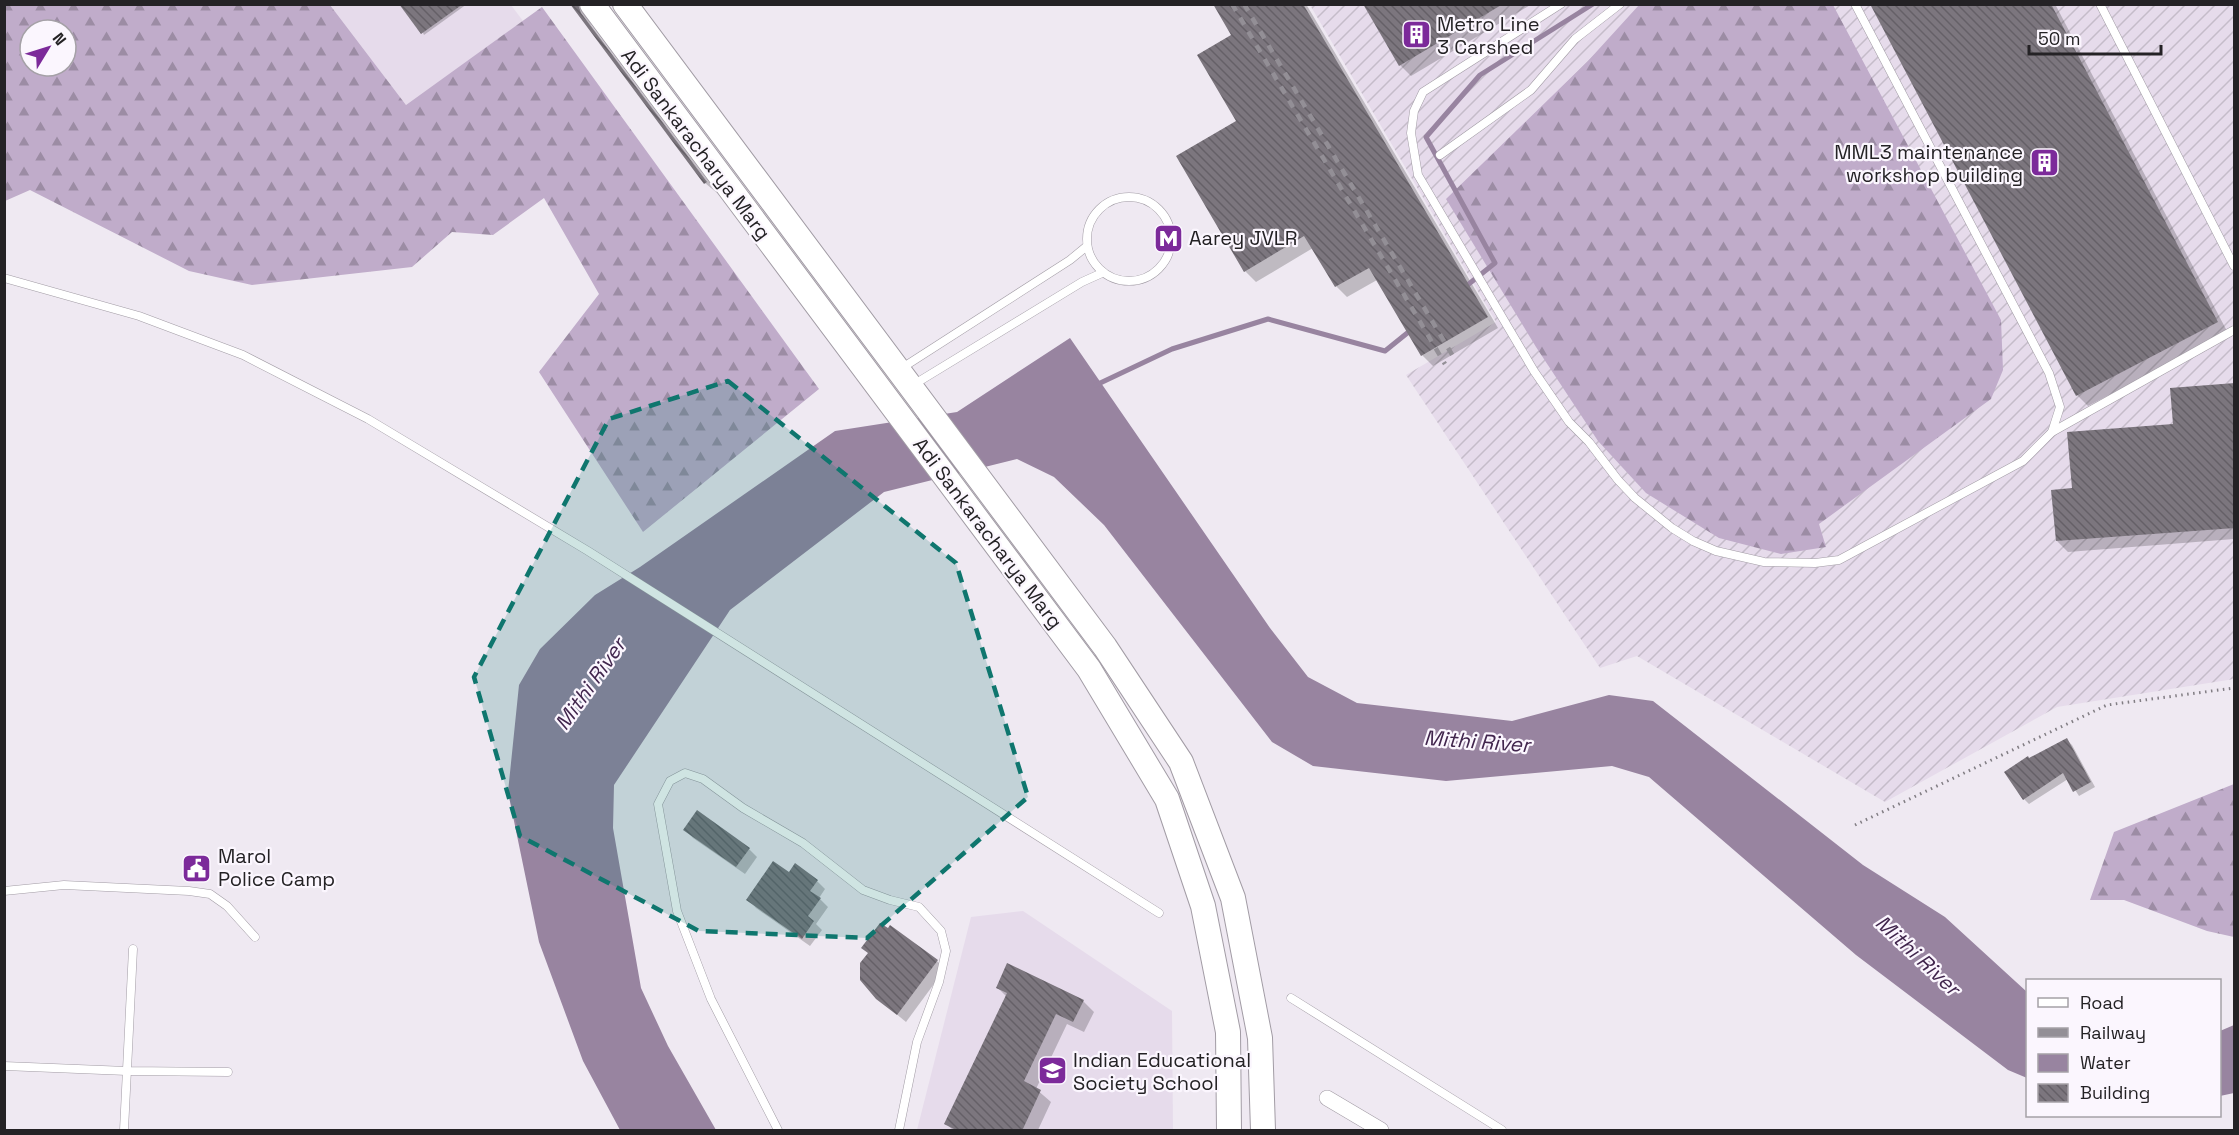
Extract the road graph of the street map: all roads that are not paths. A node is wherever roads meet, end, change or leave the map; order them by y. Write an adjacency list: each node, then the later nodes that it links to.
1 (592, 4): 27 (main road, Adi Sankaracharya Marg)
2 (625, 4): 13 (main road, Adi Sankaracharya Marg)
3 (1561, 4): 14 (lane)
4 (1620, 4): 7 (lane)
5 (1855, 4): 14 (lane)
6 (2100, 4): 9 (lane)
7 (1440, 156)
8 (1087, 246): 10 (lane); 10 (lane); 13 (lane)
9 (2235, 266)
10 (1102, 273): 13 (lane)
11 (4, 278): 16 (lane)
12 (2235, 330): 14 (lane)
13 (904, 378): 28 (main road, Adi Sankaracharya Marg)
14 (2052, 432)
15 (4, 891): 17 (lane)
16 (1159, 913)
17 (255, 937)
18 (134, 949): 21 (lane)
19 (1291, 998): 30 (lane)
20 (4, 1066): 21 (lane)
21 (127, 1071): 22 (lane); 24 (lane)
22 (228, 1072)
23 (1327, 1098): 29 (street)
24 (124, 1131)
25 (778, 1131): 26 (lane)
26 (899, 1131)
27 (1229, 1131)
28 (1263, 1131)
29 (1380, 1131)
30 (1502, 1131)

